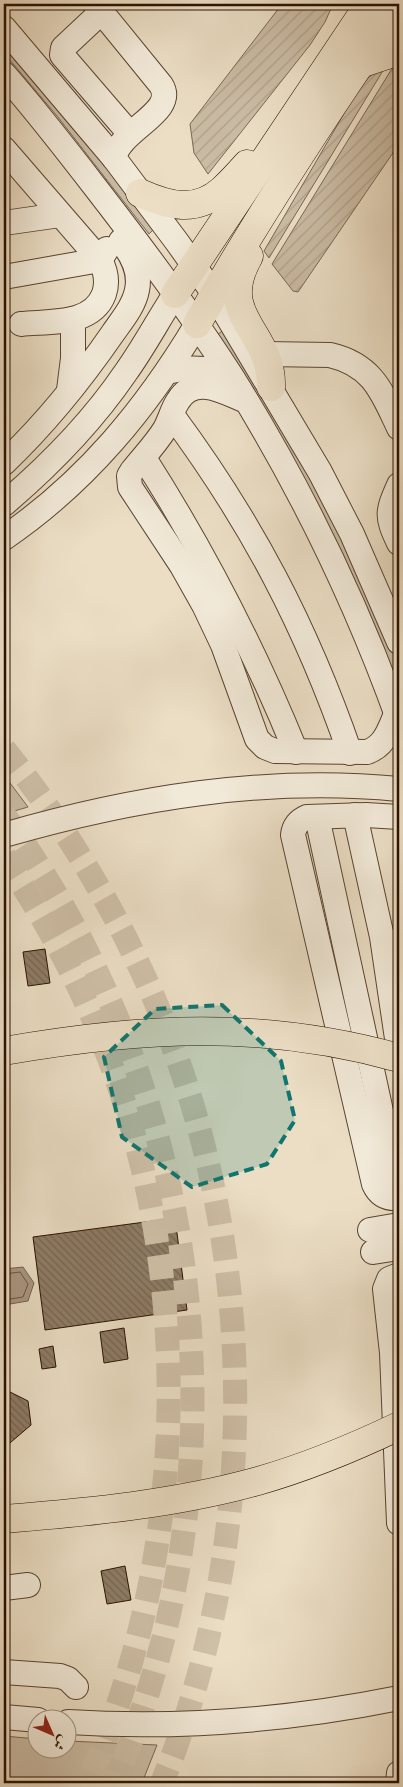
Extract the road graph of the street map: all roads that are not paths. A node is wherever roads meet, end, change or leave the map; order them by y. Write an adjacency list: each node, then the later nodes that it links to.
1 (344, 4): 7 (main road)
2 (369, 4): 7 (main road)
3 (97, 6): 10 (street); 10 (street)
4 (399, 7): 8 (main road)
5 (4, 28): 13 (street)
6 (399, 51): 8 (main road)
7 (330, 62): 11 (main road)
8 (360, 64): 17 (main road)
9 (4, 74): 15 (street)
10 (130, 134): 13 (street)
11 (278, 140): 16 (main road); 22 (main road)
12 (4, 149): 14 (street)
13 (114, 158): 16 (street)
14 (15, 176): 18 (street)
15 (94, 186): 20 (street); 24 (street)
16 (140, 193): 22 (street)
17 (271, 201): 25 (main road); 29 (main road)
18 (60, 215): 19 (street); 21 (street)
19 (4, 223)
20 (111, 229): 21 (street); 32 (street)
21 (100, 260): 23 (street); 26 (street)
22 (194, 265): 24 (main road); 25 (street)
23 (4, 277)
24 (175, 294): 28 (street); 40 (street)
25 (214, 294): 28 (main road); 33 (street)
26 (73, 319): 27 (street); 32 (street)
27 (21, 324)
28 (196, 324): 30 (street); 31 (street)
29 (265, 354): 33 (main road); 36 (street)
30 (167, 372): 31 (street); 41 (street)
31 (231, 376): 34 (street)
32 (62, 381): 38 (street)
33 (271, 387): 43 (street)
34 (246, 401): 35 (street); 44 (street)
35 (172, 415): 37 (street); 46 (street)
36 (399, 428)
37 (144, 458): 45 (street); 45 (street)
38 (4, 462)
39 (399, 485): 42 (street)
40 (4, 504)
41 (4, 538)
42 (399, 542)
43 (399, 642)
44 (398, 718): 46 (street)
45 (296, 752): 46 (street)
46 (350, 753)
47 (399, 789): 51 (street)
48 (356, 815): 49 (street); 50 (street); 53 (street)
49 (317, 817): 56 (street); 57 (street)
50 (399, 817)
51 (4, 835)
52 (4, 1051): 54 (main road, bridge)
53 (399, 1052)
54 (399, 1058)
55 (399, 1062): 56 (street)
56 (373, 1072): 57 (street); 58 (street)
57 (349, 1077): 59 (street)
58 (399, 1194)
59 (399, 1198)
60 (399, 1226): 61 (street)
61 (399, 1248)
62 (399, 1275): 65 (street)
63 (399, 1426): 64 (main road, bridge)
64 (4, 1519)
65 (399, 1523)
66 (28, 1585): 67 (street)
67 (4, 1588)
68 (4, 1672): 69 (street)
69 (76, 1687)
70 (399, 1698): 73 (street)
71 (4, 1717): 72 (street)
72 (28, 1719)
73 (78, 1722)
74 (399, 1773): 75 (street)
75 (398, 1783)

